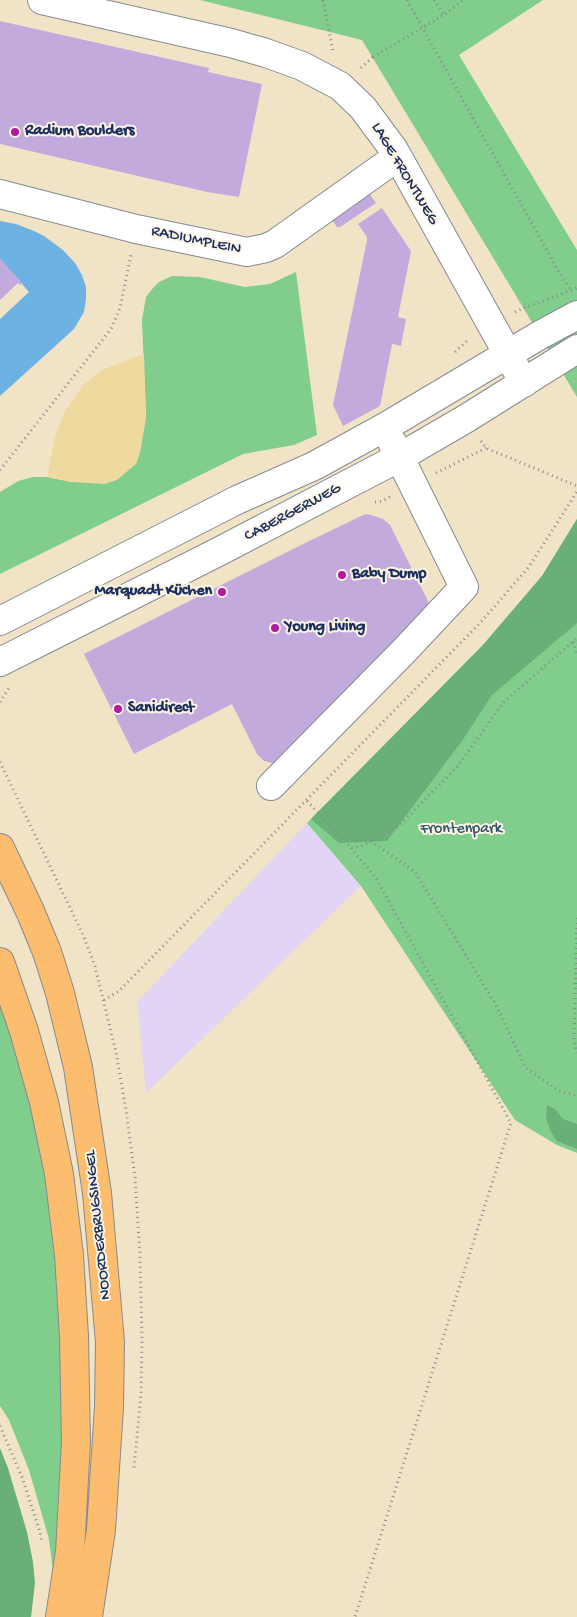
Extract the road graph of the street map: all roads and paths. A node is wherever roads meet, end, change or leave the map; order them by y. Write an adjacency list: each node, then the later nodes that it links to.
1 (42, 0): 8 (street, LAGE FRONTWEG)
2 (323, 0): 8 (path)
3 (407, 0): 13 (path)
4 (434, 0): 6 (path)
5 (463, 0): 6 (path)
6 (444, 15): 7 (path, bridge)
7 (373, 57)
8 (340, 86): 9 (street, LAGE FRONTWEG)
9 (397, 157): 11 (street, RADIUMPLEIN); 15 (street, LAGE FRONTWEG)
10 (0, 194): 11 (street, RADIUMPLEIN)
11 (136, 229): 21 (path)
12 (577, 288): 14 (path, bridge)
13 (575, 304): 15 (street, CABERGERWEG)
14 (524, 308)
15 (508, 354): 17 (street, LAGE FRONTWEG); 18 (street, CABERGERWEG)
16 (566, 356): 17 (street, CABERGERWEG)
17 (524, 383): 20 (street, CABERGERWEG)
18 (385, 427): 20 (street); 24 (street, CABERGERWEG)
19 (486, 448): 22 (path)
20 (400, 457): 28 (street, CABERGERWEG); 29 (street)
21 (0, 470)
22 (577, 486)
23 (577, 492): 30 (path)
24 (0, 621)
25 (577, 638): 26 (path)
26 (574, 642): 27 (path); 31 (path)
27 (577, 654)
28 (0, 662)
29 (271, 786)
30 (307, 801): 33 (path); 36 (path)
31 (371, 841): 33 (path); 38 (path)
32 (0, 848): 42 (main road, NOORDERBRUGSINGEL)
33 (351, 848): 43 (path)
34 (577, 918): 37 (path)
35 (0, 962): 41 (main road, NOORDERBRUGSINGEL)
36 (104, 1000)
37 (577, 1053)
38 (577, 1096)
39 (0, 1426): 40 (path)
40 (42, 1550)
41 (60, 1617)
42 (88, 1617)
43 (355, 1617)

